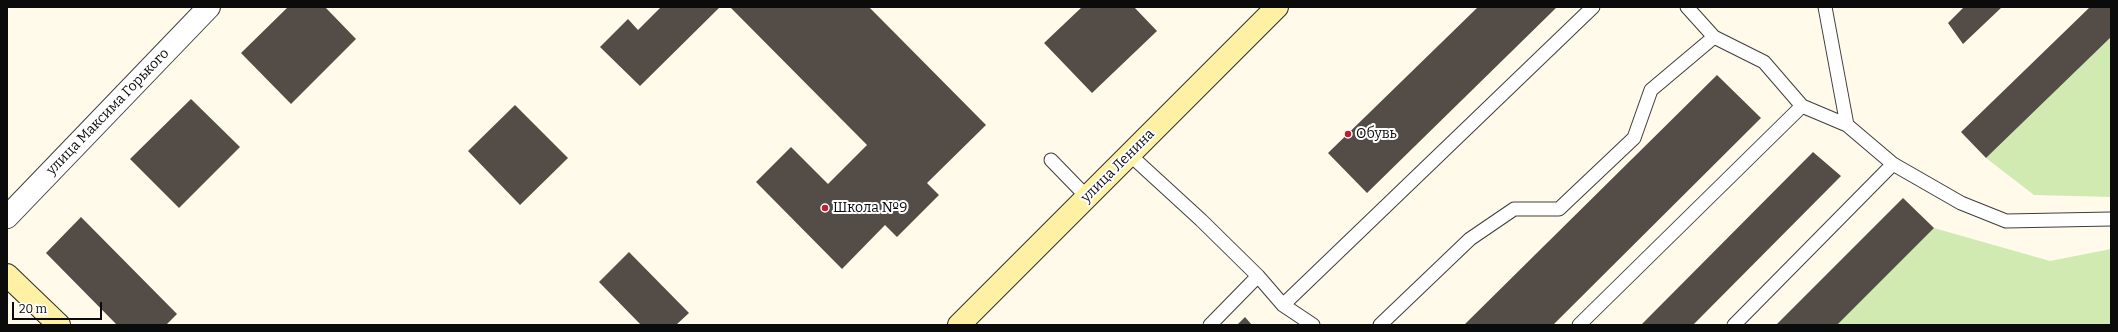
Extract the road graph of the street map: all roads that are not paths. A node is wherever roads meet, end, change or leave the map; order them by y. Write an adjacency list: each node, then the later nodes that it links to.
1 (209, 7): 13 (street, улица Максима Горького)
2 (1277, 7): 9 (street, улица Ленина)
3 (1593, 7): 17 (lane)
4 (1687, 7): 6 (lane)
5 (1825, 7): 8 (lane)
6 (1714, 37): 7 (lane); 22 (lane)
7 (1802, 106): 8 (lane); 23 (lane)
8 (1847, 125): 11 (lane)
9 (1129, 154): 12 (street, улица Ленина); 16 (lane)
10 (1051, 160): 12 (lane)
11 (1894, 164): 14 (lane); 24 (lane)
12 (1087, 197): 19 (street, улица Ленина)
13 (7, 217)
14 (2111, 219)
15 (7, 275): 18 (street)
16 (1258, 276): 17 (lane); 20 (lane)
17 (1283, 305): 21 (lane)
18 (59, 325)
19 (959, 325)
20 (1210, 325)
21 (1313, 325)
22 (1380, 325)
23 (1579, 325)
24 (1734, 325)

